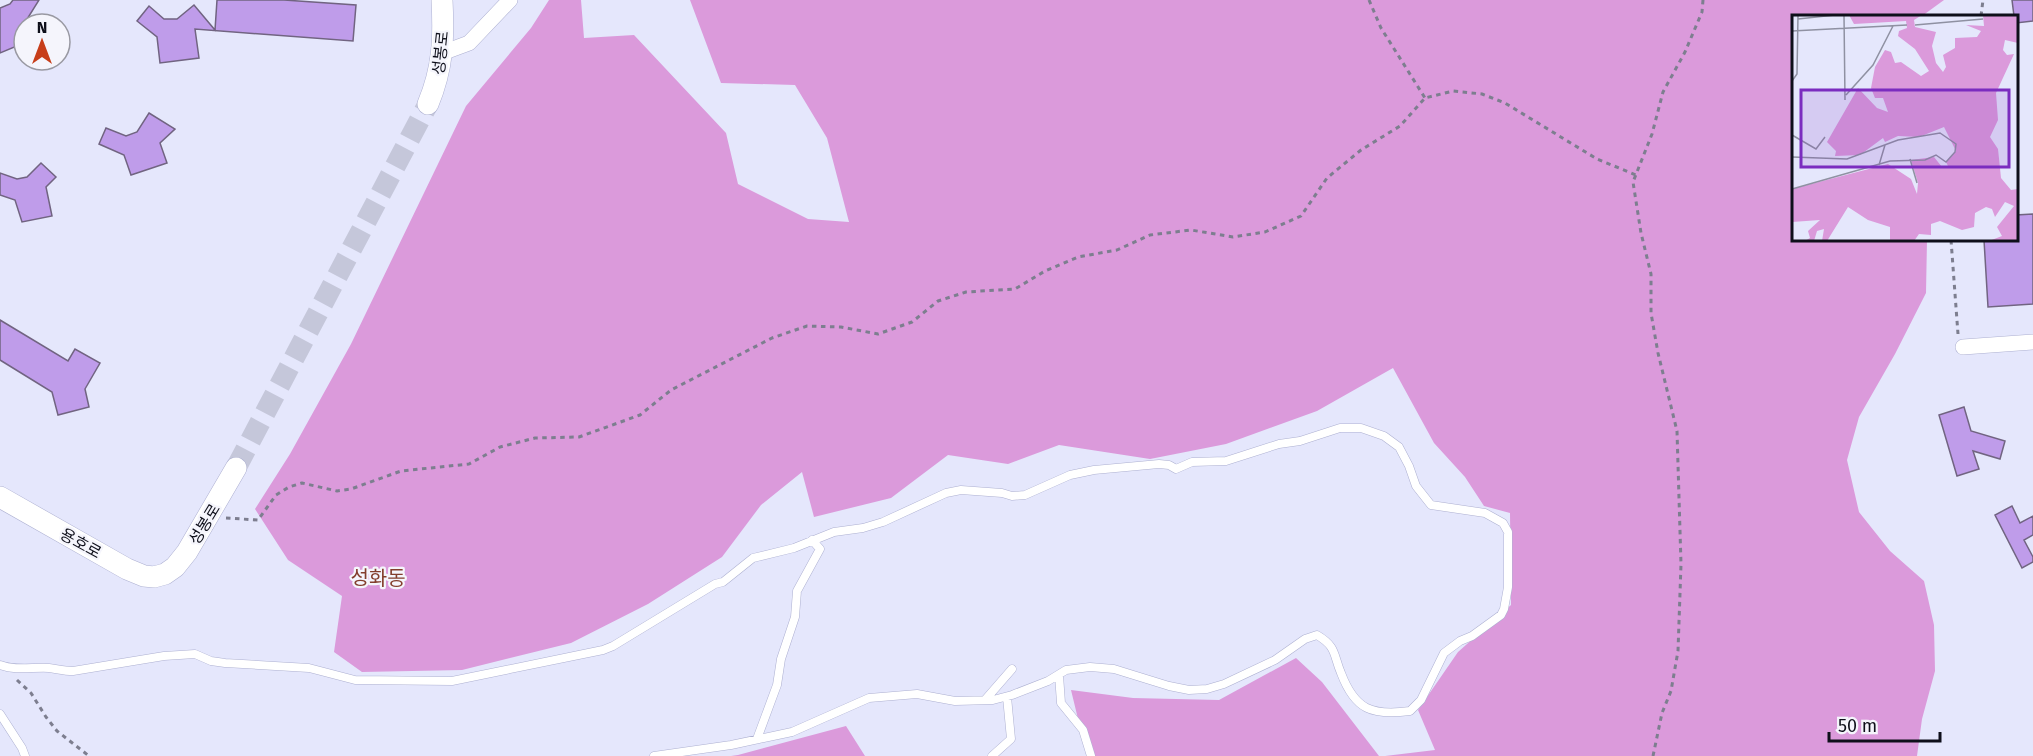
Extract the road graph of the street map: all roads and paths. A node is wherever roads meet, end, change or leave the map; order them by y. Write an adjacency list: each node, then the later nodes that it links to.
1 (442, 0): 7 (street, 성봉로)
2 (510, 0): 7 (street)
3 (1369, 0): 8 (path)
4 (1703, 0): 10 (path)
5 (1983, 0): 6 (path)
6 (1981, 15)
7 (442, 53): 9 (street, 성봉로)
8 (1425, 98): 10 (path); 16 (path)
9 (428, 104)
10 (1636, 175): 31 (path)
11 (1951, 242): 13 (path)
12 (2033, 342): 13 (street)
13 (1963, 347)
14 (236, 468): 16 (street, 성봉로)
15 (0, 497): 18 (street, 용호로)
16 (205, 521): 18 (street, 성봉로)
17 (812, 540): 19 (lane); 21 (lane); 25 (lane)
18 (165, 574)
19 (3, 666): 27 (path)
20 (1012, 669): 23 (lane)
21 (1059, 675): 22 (lane); 30 (lane)
22 (1007, 697): 23 (lane); 29 (lane)
23 (985, 700): 25 (lane)
24 (0, 714): 26 (lane)
25 (757, 739): 28 (lane)
26 (25, 756)
27 (89, 756)
28 (654, 756)
29 (992, 756)
30 (1091, 756)
31 (1653, 756)

